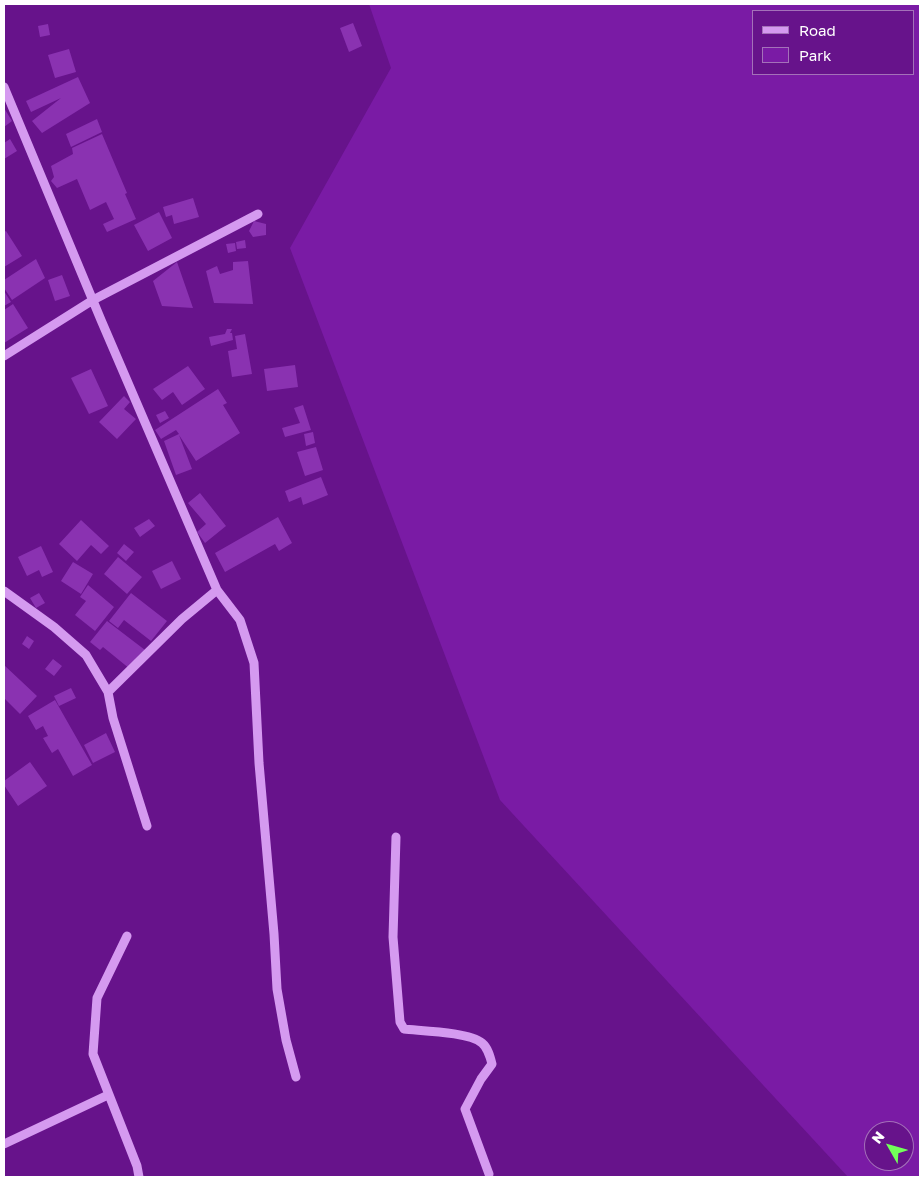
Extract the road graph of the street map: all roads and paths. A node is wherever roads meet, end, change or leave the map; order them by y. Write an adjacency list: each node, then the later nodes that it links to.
1 (4, 87): 3 (street)
2 (258, 214): 3 (street)
3 (92, 300): 4 (street); 5 (street)
4 (4, 356)
5 (217, 590): 7 (street); 11 (street)
6 (4, 591): 7 (street)
7 (108, 692): 8 (street)
8 (147, 826)
9 (396, 837): 14 (street)
10 (127, 936): 12 (street)
11 (296, 1077)
12 (108, 1095): 13 (street); 15 (street)
13 (4, 1144)
14 (489, 1174)
15 (139, 1177)

